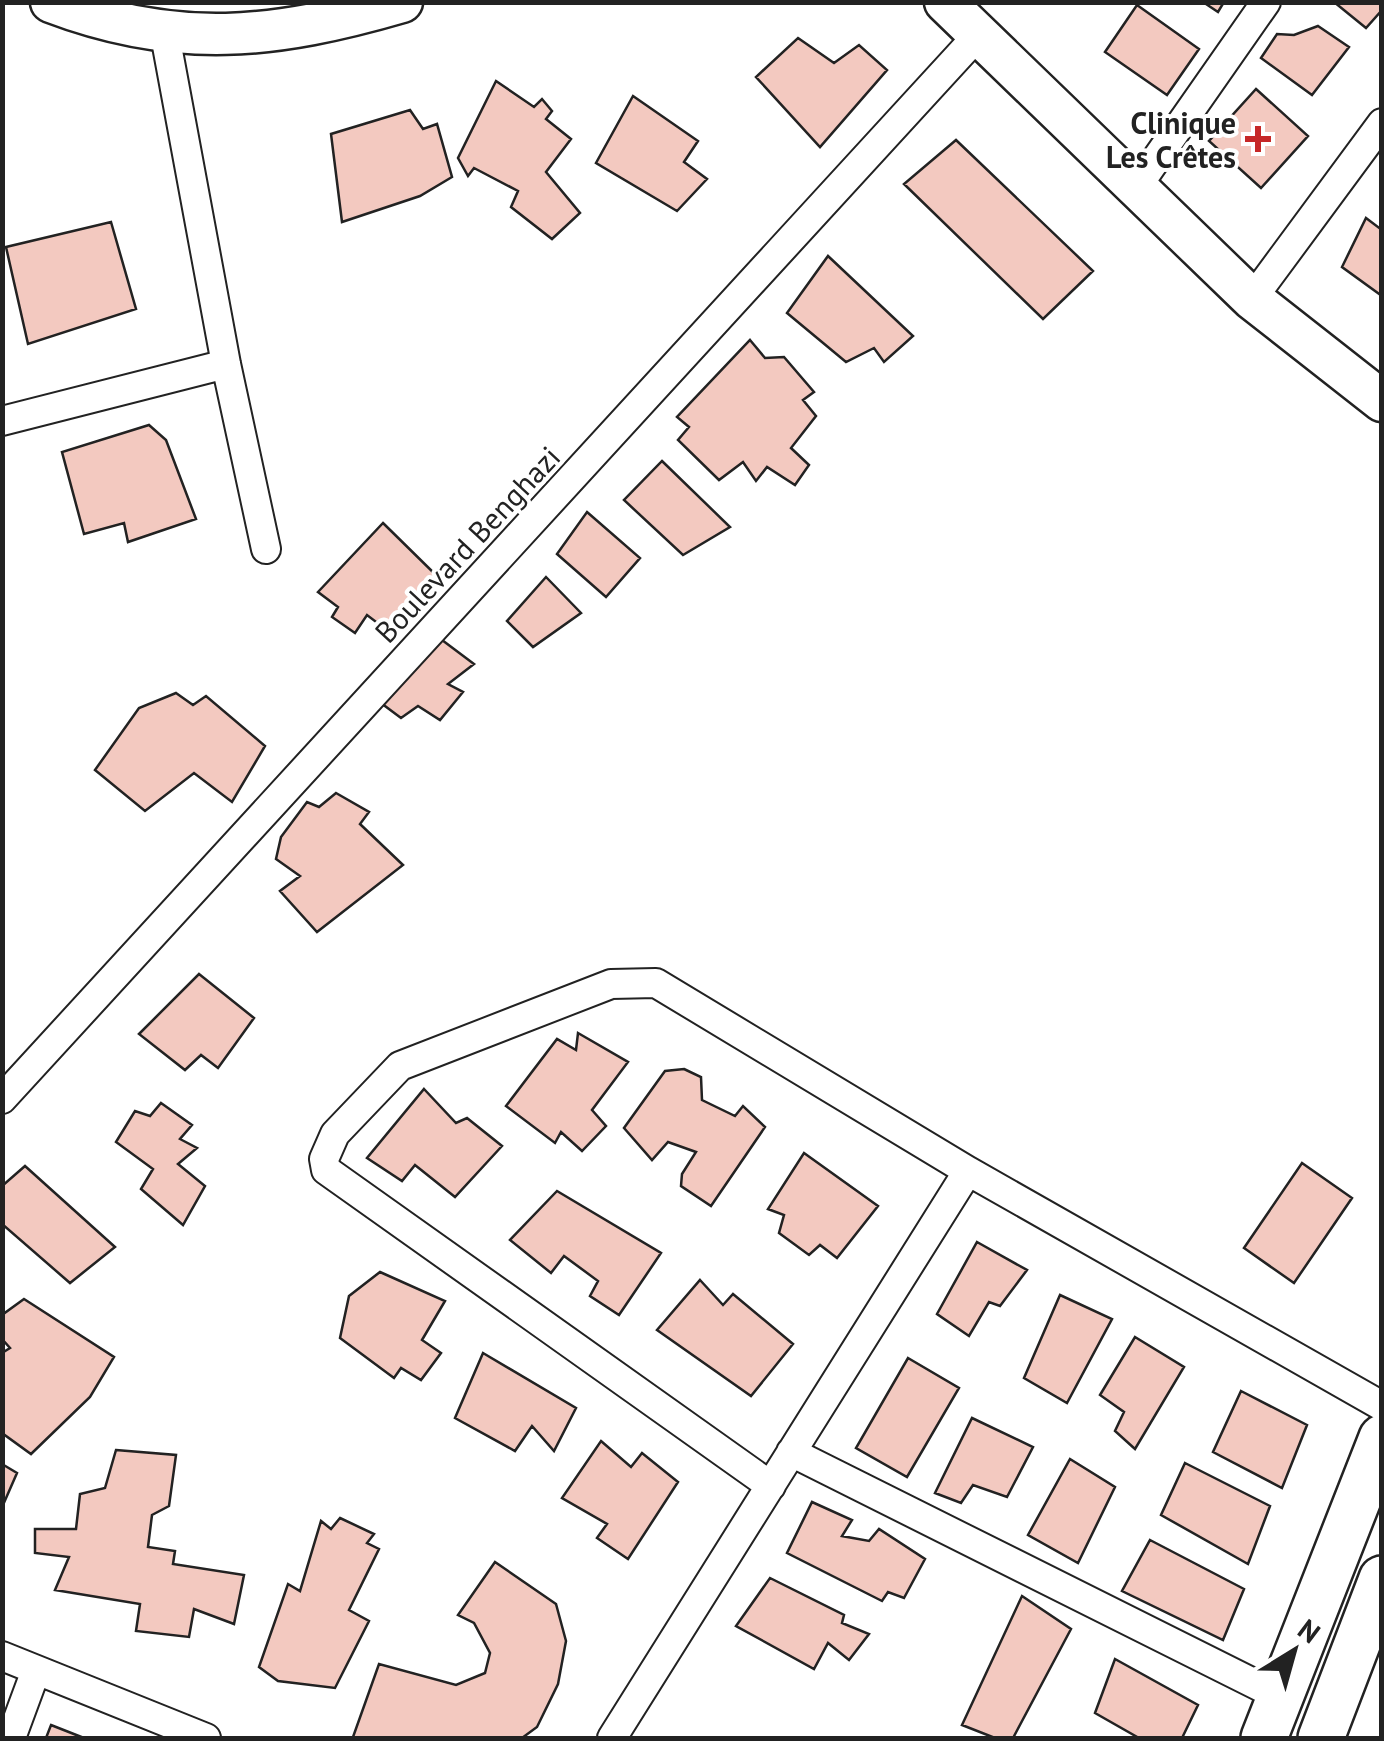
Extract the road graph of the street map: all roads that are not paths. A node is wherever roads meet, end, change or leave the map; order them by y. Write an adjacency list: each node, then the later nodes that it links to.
1 (51, 2): 6 (main road)
2 (402, 2): 6 (main road)
3 (945, 2): 5 (main road)
4 (1266, 2): 8 (street)
5 (980, 34): 8 (main road); 14 (street, Boulevard Benghazi)
6 (165, 35): 10 (street)
7 (1382, 123): 9 (street)
8 (1136, 188): 9 (main road)
9 (1252, 299): 11 (main road)
10 (226, 364): 12 (street); 13 (street)
11 (1382, 401)
12 (2, 421)
13 (266, 549)
14 (2, 1099)
15 (968, 1171): 16 (street); 18 (street); 19 (street)
16 (1382, 1406)
17 (1382, 1438): 23 (main road)
18 (791, 1452): 19 (street); 23 (street)
19 (771, 1486): 26 (street)
20 (1382, 1579): 28 (main road)
21 (2, 1656): 22 (street)
22 (35, 1673): 24 (street); 25 (street)
23 (1279, 1696): 27 (main road)
24 (11, 1738)
25 (206, 1738)
26 (612, 1738)
27 (1264, 1738)
28 (1321, 1738)

